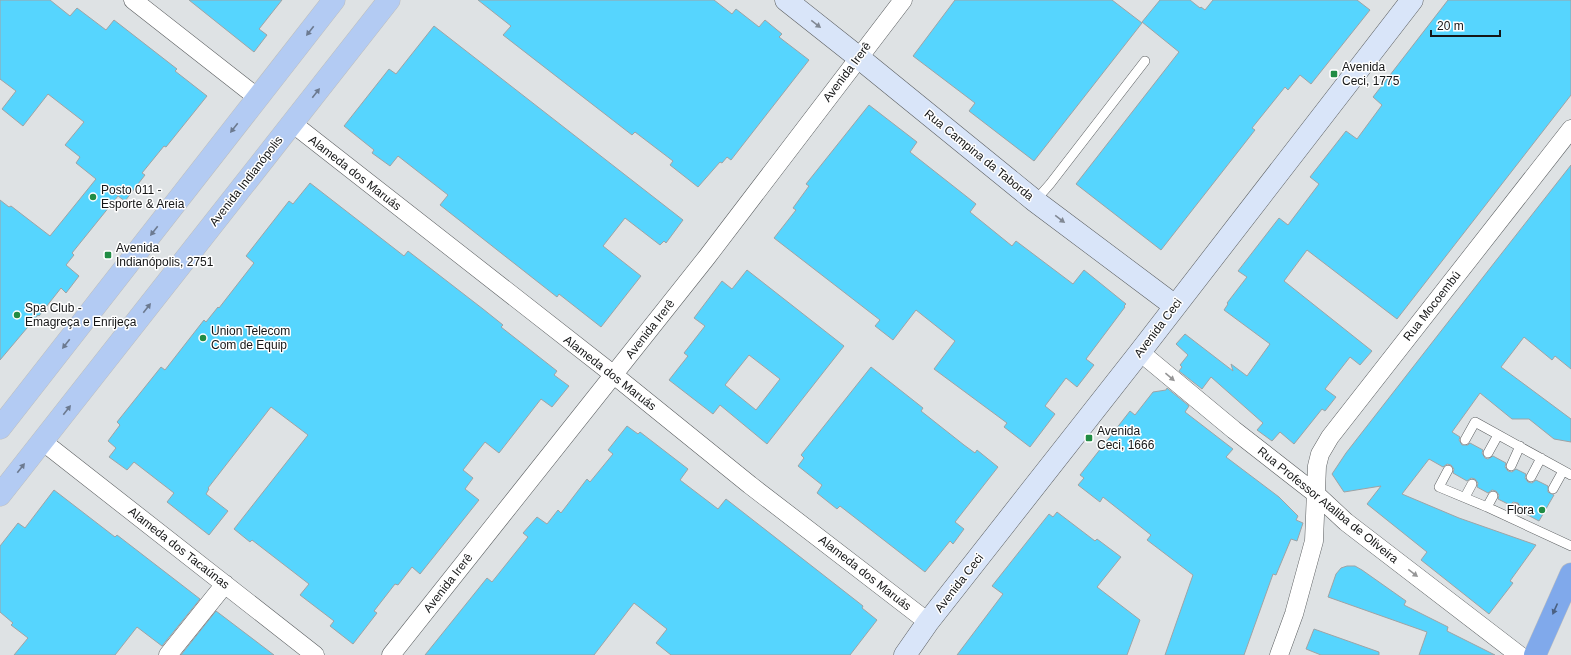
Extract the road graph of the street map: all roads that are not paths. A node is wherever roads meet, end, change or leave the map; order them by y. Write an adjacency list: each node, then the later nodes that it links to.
1 (133, 0): 9 (street)
2 (334, 0): 9 (main road, one-way to 9)
3 (389, 0): 10 (main road, Avenida Indianópolis, one-way to 3)
4 (786, 0): 7 (street, Rua Campina da Taborda, one-way to 7)
5 (903, 0): 7 (street, Avenida Irerê)
6 (1412, 0): 13 (street, Avenida Ceci)
7 (858, 57): 12 (street, Rua Campina da Taborda); 15 (street, Avenida Irerê)
8 (1145, 61): 12 (lane)
9 (258, 98): 16 (main road, one-way to 16)
10 (292, 124): 15 (street, Alameda dos Maruás); 19 (main road, Avenida Indianópolis, one-way to 10)
11 (1571, 129): 29 (street, Rua Mocoembú)
12 (1035, 201): 13 (street, Rua Campina da Taborda, one-way to 13)
13 (1175, 306): 14 (street, Avenida Ceci)
14 (1140, 352): 29 (street, Rua Professor Ataliba de Oliveira, one-way to 29); 39 (street, Avenida Ceci)
15 (614, 375): 39 (street, Alameda dos Maruás); 42 (street, Avenida Irerê)
16 (3, 418)
17 (1498, 435): 18 (lane); 20 (lane); 21 (lane)
18 (1466, 440)
19 (42, 441): 30 (main road, Avenida Indianópolis, one-way to 19); 38 (street, Alameda dos Tacaúnas)
20 (1520, 446): 22 (lane); 23 (lane)
21 (1488, 453)
22 (1541, 458): 25 (lane); 26 (lane)
23 (1511, 466)
24 (1448, 470): 32 (lane)
25 (1567, 473): 28 (lane)
26 (1531, 477)
27 (1472, 484): 32 (lane)
28 (1553, 489)
29 (1316, 494): 44 (street, Rua Mocoembú); 45 (street, Rua Professor Ataliba de Oliveira, one-way to 45)
30 (0, 495)
31 (1493, 496): 33 (lane)
32 (1465, 497): 33 (lane)
33 (1487, 507): 35 (lane)
34 (1515, 508): 35 (lane)
35 (1510, 517): 36 (lane)
36 (1571, 546)
37 (1571, 574): 46 (highway, one-way to 46)
38 (225, 584): 40 (street); 41 (street, Alameda dos Tacaúnas)
39 (928, 622): 43 (street, Avenida Ceci)
40 (168, 655)
41 (315, 655)
42 (392, 655)
43 (905, 655)
44 (1279, 655)
45 (1519, 655)
46 (1535, 655)

